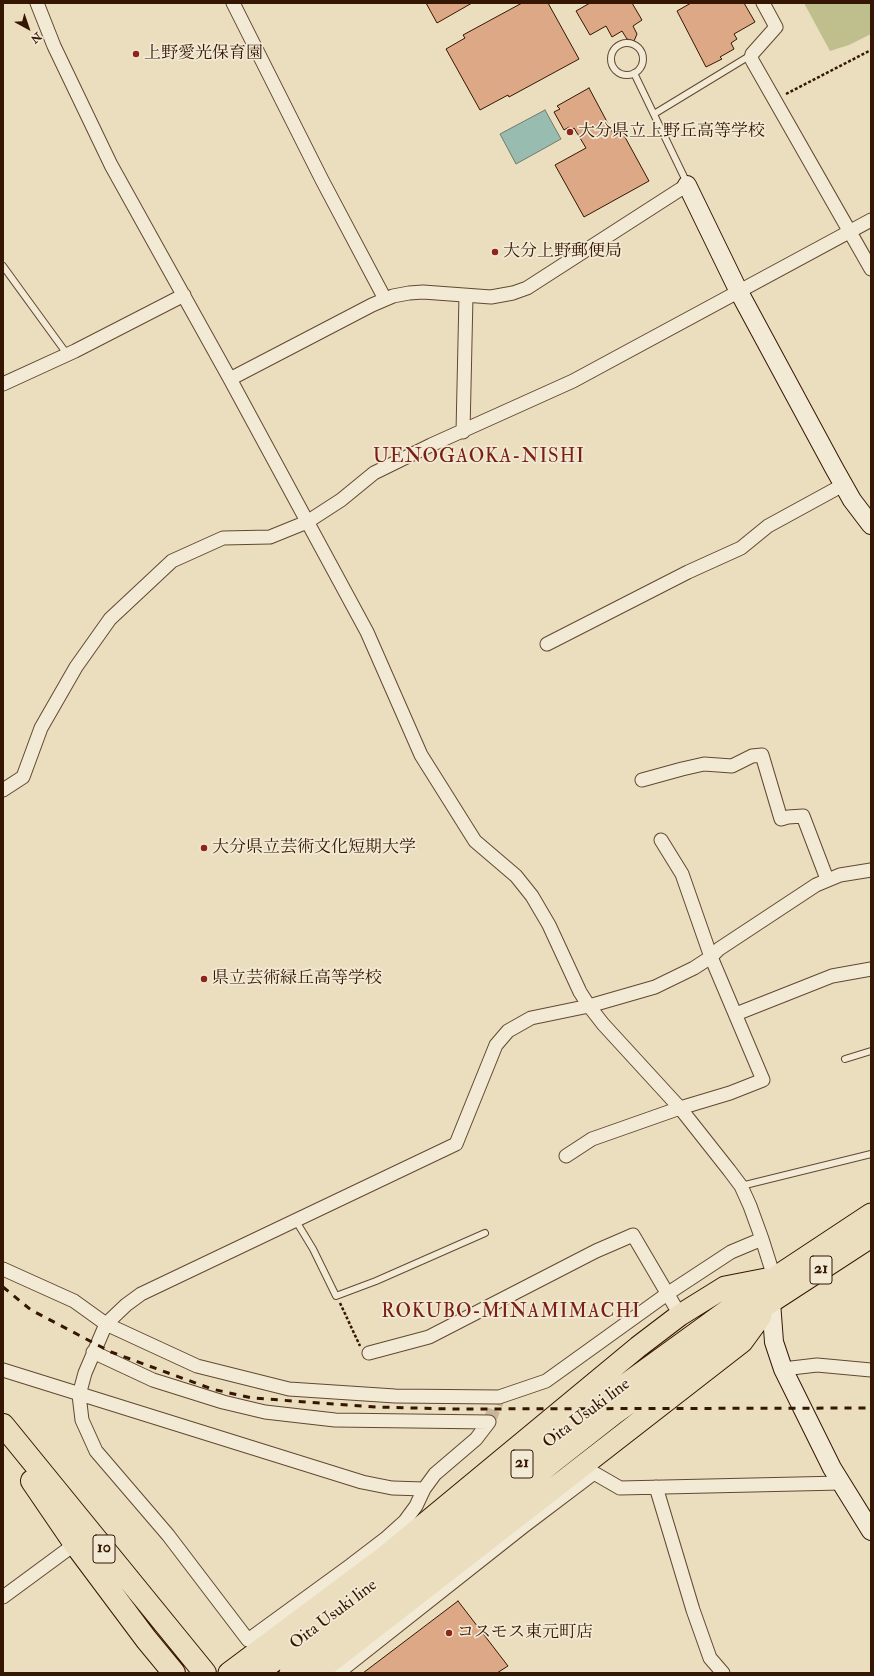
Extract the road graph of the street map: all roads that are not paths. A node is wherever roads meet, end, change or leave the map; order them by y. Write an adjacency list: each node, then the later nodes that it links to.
1 (37, 3): 13 (street)
2 (233, 3): 15 (street)
3 (763, 3): 4 (street)
4 (752, 54): 6 (lane); 9 (street)
5 (634, 73): 5 (lane); 6 (lane)
6 (654, 114): 7 (lane)
7 (687, 185): 12 (street); 14 (street)
8 (871, 220): 9 (street)
9 (850, 230): 11 (street); 12 (street)
10 (3, 266): 16 (lane)
11 (871, 269)
12 (740, 292): 19 (street); 20 (street)
13 (184, 295): 16 (street); 17 (street)
14 (466, 296): 15 (street); 19 (street)
15 (385, 299): 17 (street)
16 (67, 354): 18 (street)
17 (230, 379): 21 (street)
18 (3, 384)
19 (463, 432): 21 (street)
20 (844, 485): 22 (street); 23 (street)
21 (307, 522): 25 (street); 31 (street)
22 (871, 525)
23 (547, 644)
24 (642, 780): 28 (street)
25 (3, 790)
26 (662, 840): 29 (street)
27 (871, 870): 28 (street)
28 (827, 879): 29 (street)
29 (711, 957): 31 (street); 32 (street)
30 (871, 969): 32 (street)
31 (589, 1006): 35 (street); 40 (street)
32 (736, 1014): 35 (street)
33 (871, 1051): 34 (lane)
34 (845, 1059)
35 (680, 1108): 37 (street); 38 (street)
36 (871, 1154): 38 (lane)
37 (566, 1156)
38 (740, 1186): 43 (street)
39 (871, 1214): 45 (main road, Oita Usuki line / 21)
40 (296, 1221): 41 (lane); 49 (street)
41 (485, 1233)
42 (871, 1237): 47 (main road, Oita Usuki line / 21)
43 (762, 1239): 45 (street); 46 (street)
44 (3, 1269): 49 (street)
45 (774, 1277): 47 (street); 48 (main road); 65 (main road, Oita Usuki line / 21)
46 (667, 1294): 48 (street); 49 (street); 51 (street)
47 (771, 1302): 52 (street); 61 (main road); 65 (main road, Oita Usuki line / 21)
48 (680, 1315): 68 (main road)
49 (106, 1324): 50 (street)
50 (93, 1352): 55 (street); 60 (street)
51 (369, 1353)
52 (784, 1369): 54 (street); 58 (street)
53 (3, 1370): 55 (street)
54 (871, 1370)
55 (79, 1394): 60 (street); 60 (street)
56 (3, 1425): 67 (highway, 10)
57 (3, 1442): 63 (highway, 10)
58 (841, 1483): 59 (street); 62 (street)
59 (656, 1487): 61 (street); 72 (street)
60 (424, 1489)
61 (528, 1516): 70 (main road); 71 (street)
62 (871, 1531)
63 (75, 1544): 64 (street); 66 (highway, 10)
64 (3, 1597)
65 (283, 1666): 69 (main road, Oita Usuki line / 21)
66 (174, 1673)
67 (206, 1673)
68 (229, 1673)
69 (258, 1673)
70 (316, 1673)
71 (338, 1673)
72 (723, 1673)

